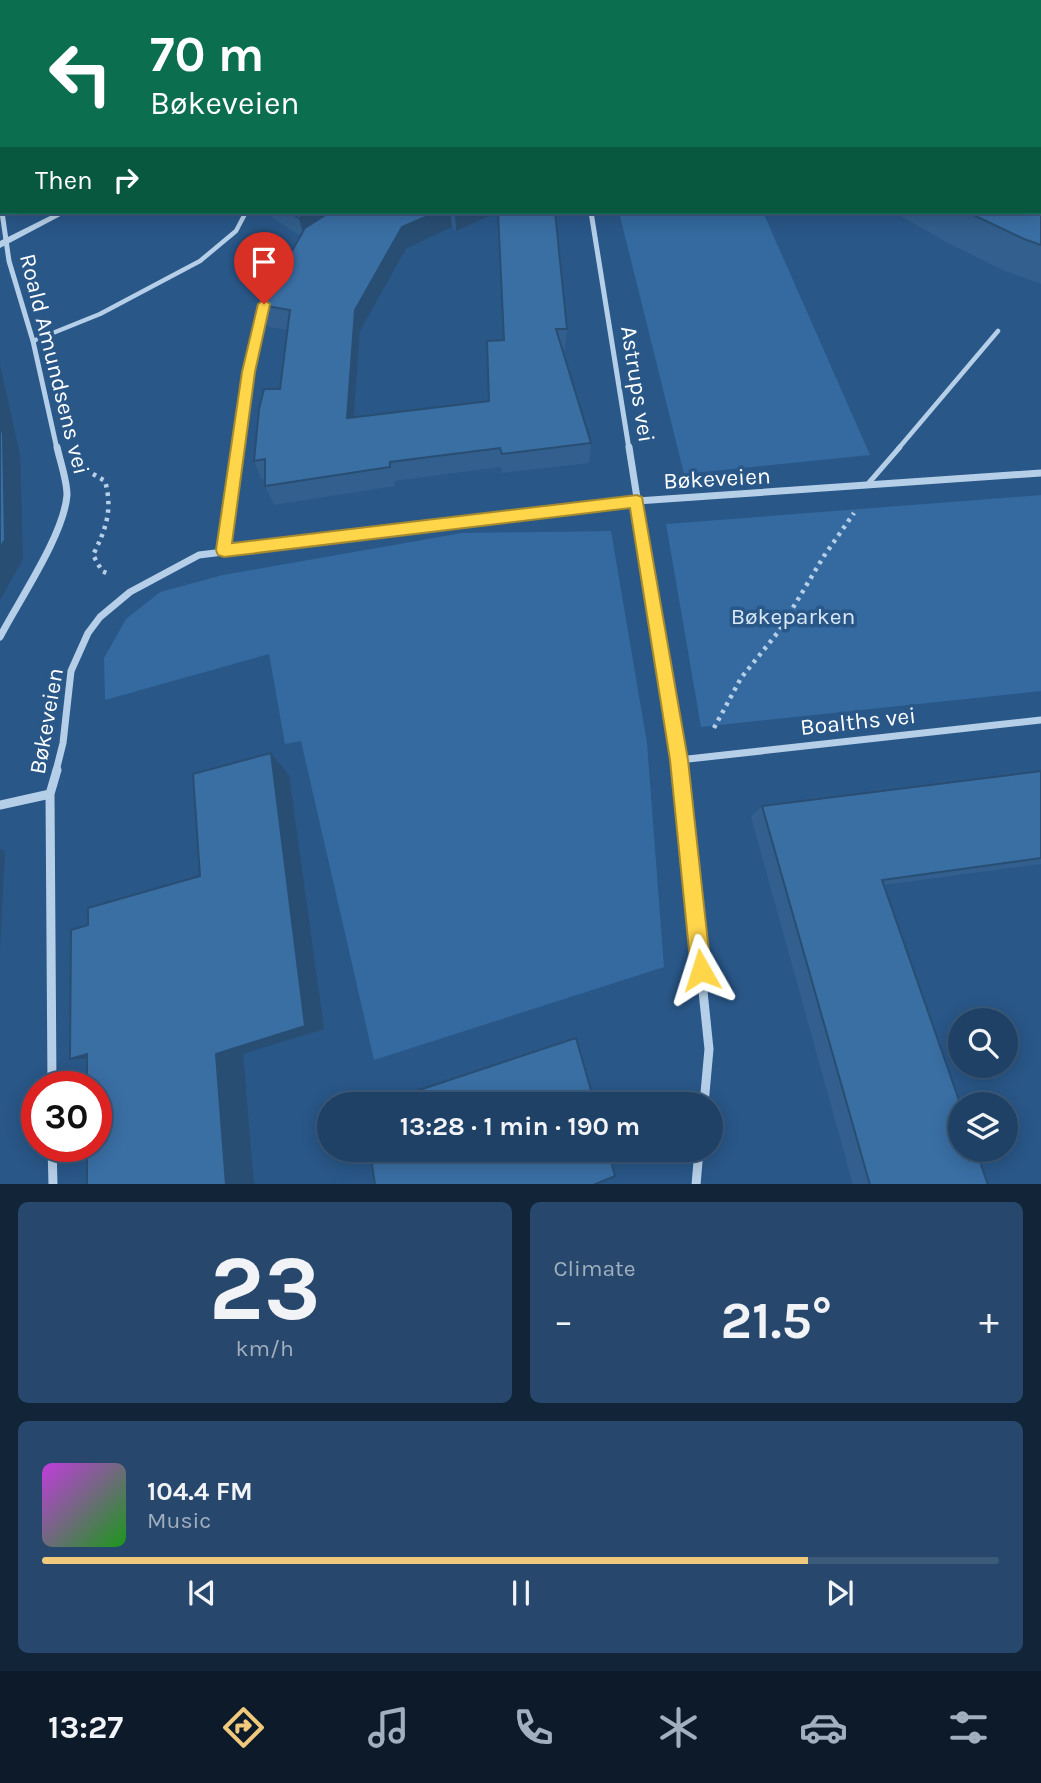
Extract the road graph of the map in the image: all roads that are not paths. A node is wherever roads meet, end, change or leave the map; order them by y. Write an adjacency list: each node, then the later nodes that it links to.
1 (2, 214): 5 (street, Roald Amundsens vei)
2 (60, 214): 5 (street)
3 (245, 214): 8 (lane)
4 (591, 214): 11 (street, Astrups vei)
5 (3, 244): 8 (street, Roald Amundsens vei)
6 (271, 293): 12 (street)
7 (998, 331): 10 (lane)
8 (33, 341): 13 (street, Roald Amundsens vei)
9 (1041, 473): 10 (street, Bøkeveien)
10 (865, 487): 11 (street, Bøkeveien)
11 (637, 501): 12 (street, Bøkeveien); 15 (street, Astrups vei)
12 (224, 550): 16 (street, Bøkeveien)
13 (0, 637)
14 (1041, 720): 15 (street, Boalths vei)
15 (679, 760): 19 (street, Astrups vei)
16 (50, 793): 17 (street); 18 (street)
17 (0, 804)
18 (52, 1071)
19 (705, 1092)
20 (52, 1162): 22 (street)
21 (698, 1162): 23 (street)
22 (53, 1184)
23 (696, 1184)

